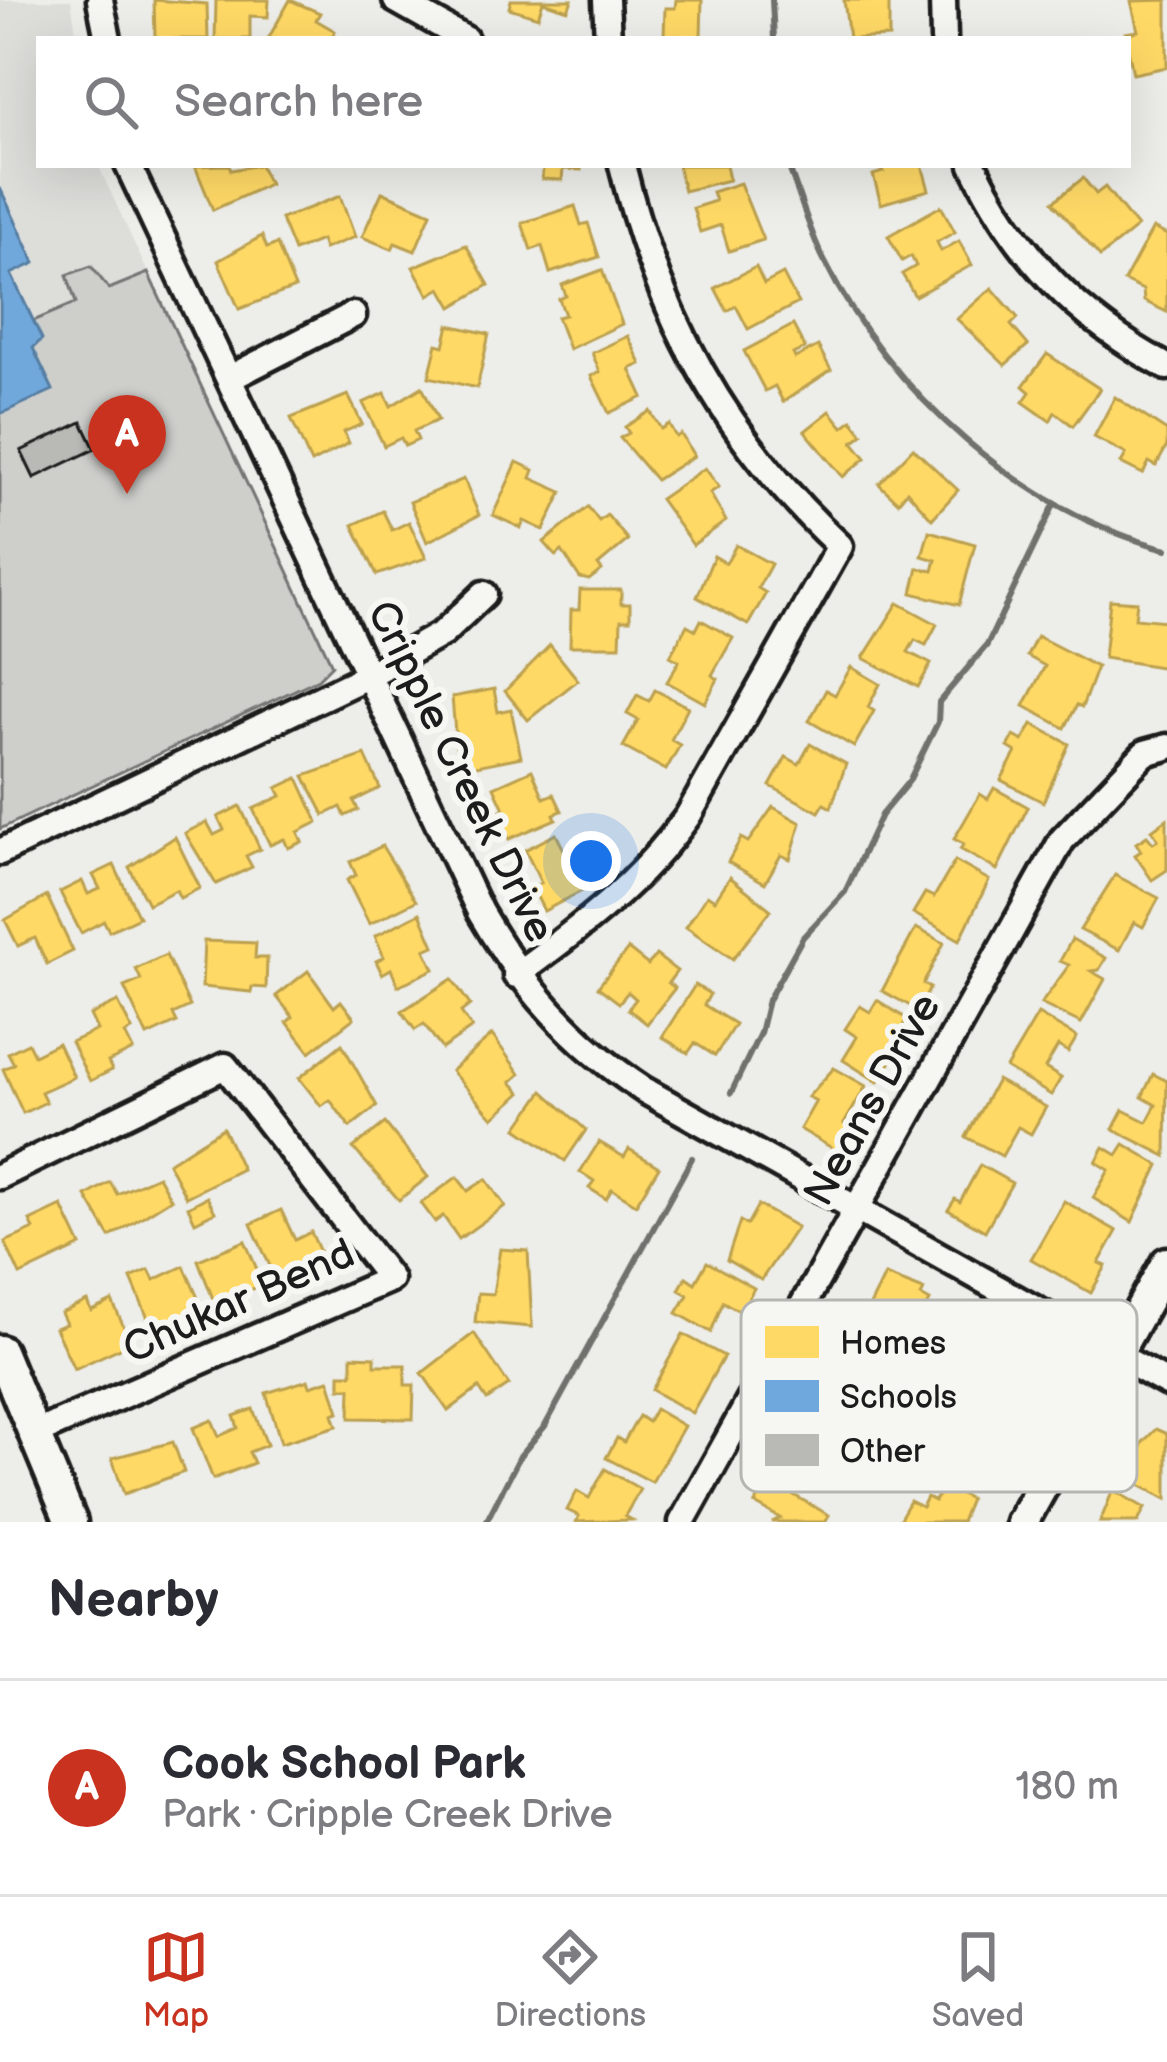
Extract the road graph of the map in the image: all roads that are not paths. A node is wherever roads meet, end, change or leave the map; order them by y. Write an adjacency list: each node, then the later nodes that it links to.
1 (100, 0): 5 (street)
2 (396, 0): 6 (street)
3 (606, 0): 7 (street)
4 (944, 0): 8 (street)
5 (107, 36)
6 (460, 36)
7 (608, 36)
8 (944, 36)
9 (129, 168): 14 (street, Cripple Creek Drive)
10 (623, 168): 19 (street)
11 (975, 168): 13 (street)
12 (352, 315): 14 (street)
13 (1167, 367)
14 (230, 378): 16 (street, Cripple Creek Drive)
15 (484, 594): 16 (street)
16 (367, 676): 18 (street); 19 (street, Cripple Creek Drive)
17 (1167, 747): 21 (street, Neans Drive)
18 (0, 852)
19 (516, 975): 21 (street, Cripple Creek Drive)
20 (0, 1176): 30 (street, Chukar Bend)
21 (857, 1209): 23 (street, Neans Drive); 24 (street, Cripple Creek Drive)
22 (1167, 1263): 25 (street)
23 (806, 1300)
24 (1016, 1300)
25 (1137, 1316)
26 (0, 1351): 30 (street)
27 (1137, 1368): 28 (street, Cripple Creek Drive)
28 (1167, 1383)
29 (741, 1416): 33 (street, Neans Drive)
30 (38, 1432): 32 (street)
31 (1039, 1492): 34 (street)
32 (71, 1522)
33 (682, 1522)
34 (1022, 1522)

